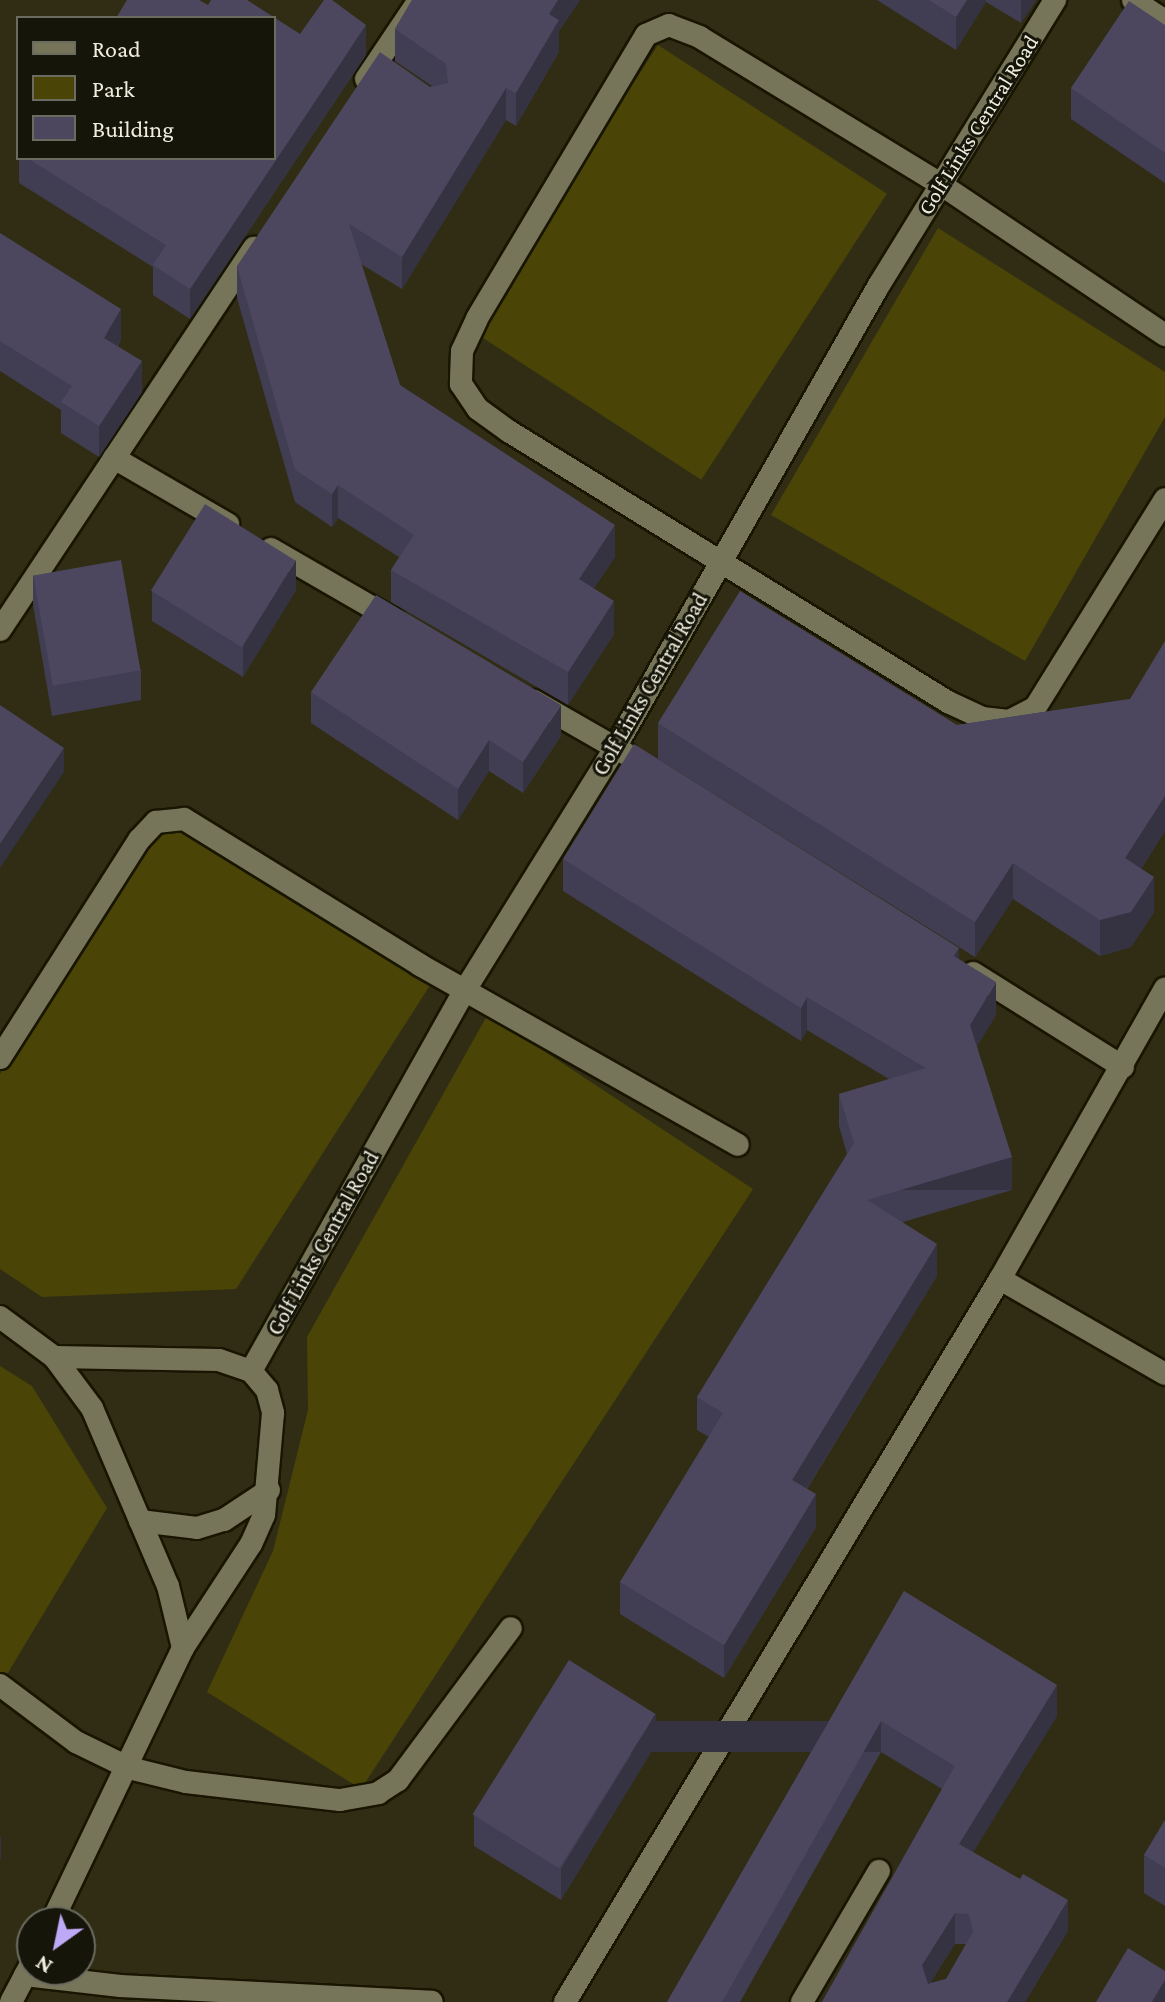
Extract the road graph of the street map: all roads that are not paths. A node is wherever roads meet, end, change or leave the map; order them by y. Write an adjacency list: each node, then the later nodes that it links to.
1 (419, 0): 5 (street)
2 (1055, 0): 8 (street, Golf Links Central Road)
3 (1133, 0): 4 (street)
4 (1165, 21)
5 (376, 65): 6 (street); 7 (street)
6 (400, 82)
7 (349, 104)
8 (942, 185): 10 (street); 13 (street, Golf Links Central Road); 13 (street)
9 (271, 222): 11 (street)
10 (1165, 335)
11 (114, 458): 14 (street); 15 (street)
12 (1165, 499): 13 (street)
13 (721, 562): 17 (street, Golf Links Central Road)
14 (0, 630)
15 (412, 630)
16 (520, 693): 17 (street)
17 (615, 748): 18 (street); 21 (street, Golf Links Central Road)
18 (641, 764)
19 (949, 958): 23 (street)
20 (1165, 989): 23 (street)
21 (465, 990): 22 (street); 24 (street); 28 (street, Golf Links Central Road)
22 (0, 1058)
23 (1123, 1067): 25 (street)
24 (738, 1145)
25 (1000, 1279): 29 (street); 40 (street)
26 (0, 1317): 27 (street)
27 (54, 1357): 28 (street); 31 (street)
28 (251, 1371): 30 (street)
29 (1165, 1374)
30 (269, 1490): 31 (street); 33 (street)
31 (140, 1521): 33 (street)
32 (511, 1628): 35 (street)
33 (183, 1648): 35 (street)
34 (0, 1685): 35 (street)
35 (129, 1768): 37 (street)
36 (879, 1871): 41 (street)
37 (60, 1906)
38 (96, 1981): 39 (street)
39 (432, 2002)
40 (565, 2002)
41 (802, 2002)

